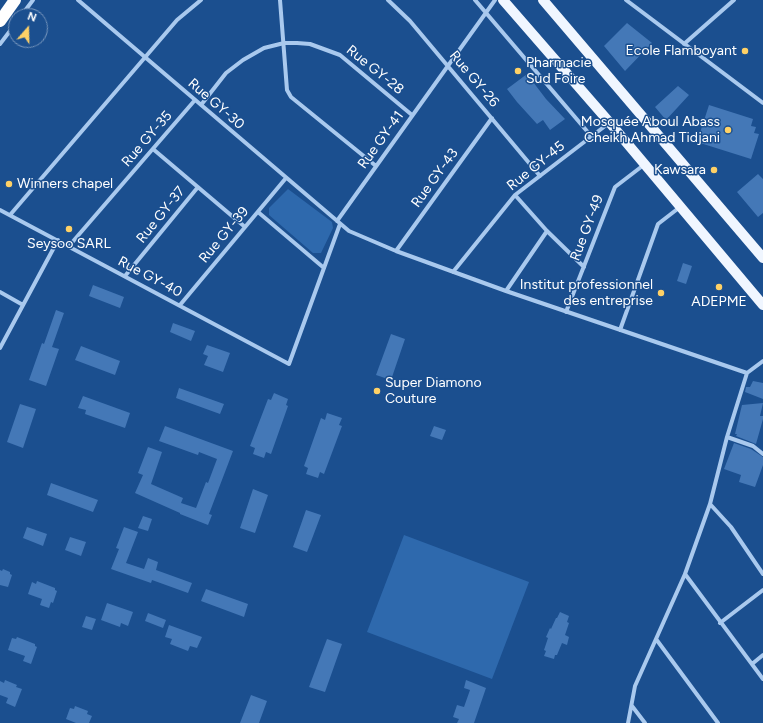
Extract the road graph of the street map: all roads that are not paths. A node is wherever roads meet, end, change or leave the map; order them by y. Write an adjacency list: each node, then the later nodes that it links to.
1 (15, 0): 13 (highway)
2 (78, 0): 18 (street, Rue GY-30)
3 (201, 0): 18 (street)
4 (280, 0): 16 (street)
5 (388, 0): 19 (street, Rue GY-26)
6 (475, 0): 12 (street)
7 (495, 0): 12 (street, Rue GY-41)
8 (503, 0): 25 (main road)
9 (543, 0): 44 (main road)
10 (626, 0): 17 (street)
11 (734, 0): 17 (street)
12 (486, 12): 19 (street, Rue GY-41); 26 (street)
13 (0, 21)
14 (8, 34): 15 (street)
15 (0, 44)
16 (284, 44): 22 (street, Rue GY-28); 23 (street, Rue GY-28); 29 (street)
17 (684, 44): 21 (street)
18 (145, 57): 20 (street, Rue GY-30); 37 (street)
19 (448, 65): 23 (street, Rue GY-41); 24 (street, Rue GY-26)
20 (195, 100): 22 (street, Rue GY-30); 27 (street, Rue GY-35)
21 (763, 102)
22 (201, 105): 31 (street, Rue GY-30)
23 (412, 115): 29 (street, Rue GY-41)
24 (492, 118): 30 (street, Rue GY-26); 43 (street, Rue GY-43)
25 (610, 123): 26 (street, Rue GY-45); 28 (main road)
26 (592, 137): 30 (street, Rue GY-45)
27 (153, 149): 32 (street); 42 (street, Rue GY-35)
28 (645, 164): 34 (main road); 45 (street, Rue GY-49)
29 (376, 166): 38 (street, Rue GY-41)
30 (540, 176): 33 (street, Rue GY-45)
31 (286, 178): 36 (street, Rue GY-39); 38 (street, Rue GY-30)
32 (198, 187): 39 (street); 48 (street, Rue GY-37)
33 (515, 195): 40 (street); 47 (street, Rue GY-45)
34 (680, 207): 53 (main road); 55 (street)
35 (0, 210): 37 (street, Rue GY-40)
36 (258, 212): 39 (street, Rue GY-39); 46 (street)
37 (10, 215): 41 (street, Rue GY-40)
38 (338, 223): 43 (street, Rue GY-30); 46 (street, Rue GY-41)
39 (245, 226): 52 (street, Rue GY-39)
40 (547, 231): 45 (street); 49 (street)
41 (58, 240): 42 (street, Rue GY-40); 51 (street)
42 (69, 246): 48 (street, Rue GY-40)
43 (396, 251): 47 (street, Rue GY-30)
44 (763, 258)
45 (584, 267): 54 (street, Rue GY-49)
46 (324, 268): 58 (street, Rue GY-41)
47 (453, 272): 49 (street, Rue GY-30)
48 (125, 276): 52 (street, Rue GY-40)
49 (506, 291): 54 (street, Rue GY-30)
50 (0, 292): 51 (street)
51 (23, 305): 56 (street)
52 (180, 305): 58 (street, Rue GY-40)
53 (763, 305)
54 (566, 312): 55 (street, Rue GY-30)
55 (620, 330): 59 (street, Rue GY-30)
56 (0, 348)
57 (763, 361): 59 (street)
58 (289, 364)
59 (747, 373): 60 (street)
60 (727, 437): 61 (street); 62 (street)
61 (763, 454)
62 (710, 504): 63 (street); 64 (street)
63 (685, 574): 66 (street); 67 (street)
64 (763, 574)
65 (763, 590): 66 (street)
66 (720, 622): 69 (street)
67 (656, 639): 71 (street); 74 (street)
68 (763, 655): 69 (street)
69 (752, 664): 70 (street)
70 (763, 679)
71 (632, 706): 72 (street); 73 (street)
72 (628, 723)
73 (645, 723)
74 (718, 723)

